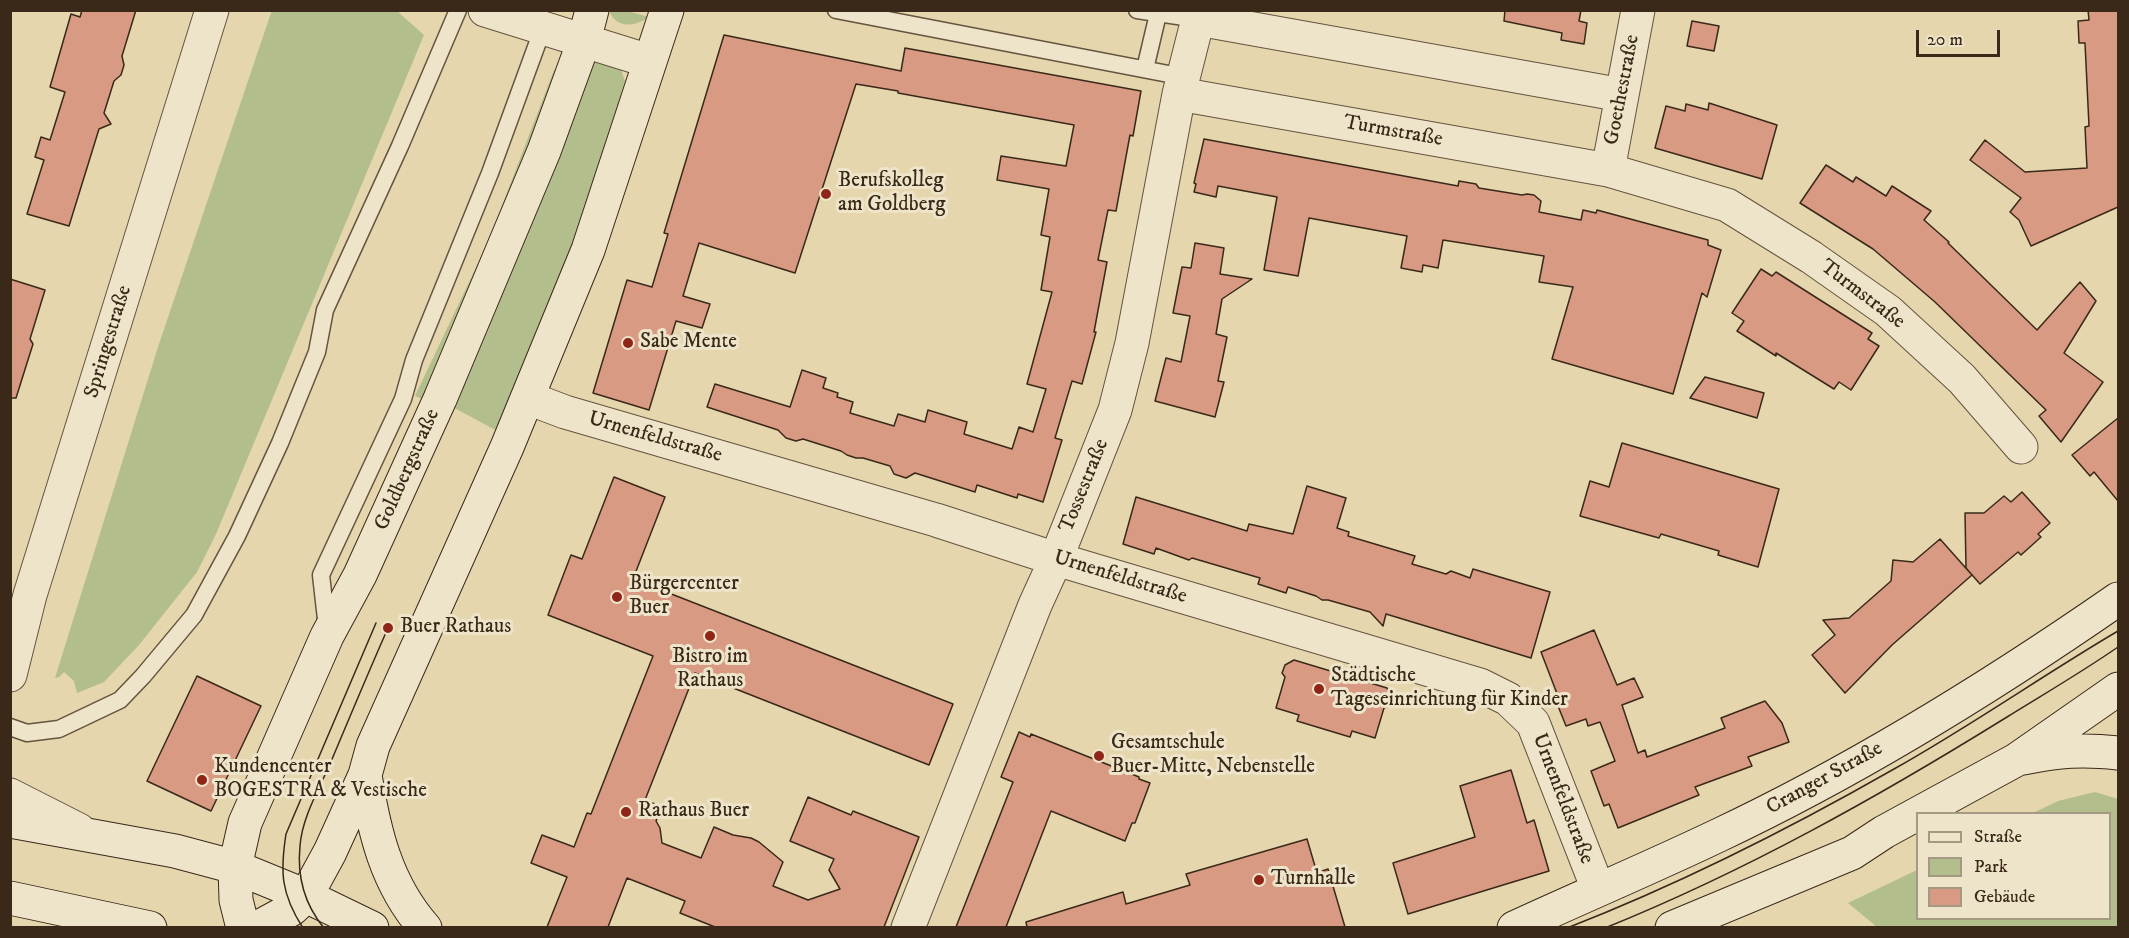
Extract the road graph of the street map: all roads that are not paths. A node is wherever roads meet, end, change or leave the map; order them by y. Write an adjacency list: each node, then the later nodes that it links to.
1 (212, 10): 20 (street, Springestraße)
2 (458, 10): 25 (lane)
3 (485, 10): 11 (street)
4 (667, 10): 12 (street)
5 (836, 10): 13 (lane)
6 (1137, 10): 8 (lane)
7 (1638, 10): 15 (street, Goethestraße)
8 (1158, 14): 9 (lane); 13 (lane)
9 (1198, 19): 14 (street); 15 (street)
10 (588, 26): 11 (street); 12 (street); 22 (street, Goldbergstraße)
11 (543, 28): 22 (lane)
12 (649, 61): 17 (street)
13 (1145, 69): 14 (lane)
14 (1182, 85): 16 (street, Turmstraße); 19 (street, Tossestraße)
15 (1622, 95): 16 (street, Goethestraße)
16 (1608, 170): 18 (street, Turmstraße)
17 (528, 398): 19 (street, Urnenfeldstraße); 28 (street)
18 (2021, 447)
19 (1056, 560): 35 (street, Urnenfeldstraße); 43 (street, Tossestraße)
20 (20, 593): 23 (street, Springestraße)
21 (2118, 599): 35 (street, Cranger Straße)
22 (327, 636): 34 (street, Goldbergstraße)
23 (10, 675)
24 (2118, 689): 27 (street)
25 (10, 727)
26 (2118, 753): 27 (street)
27 (2016, 759): 30 (street)
28 (365, 775): 36 (street); 42 (street)
29 (10, 795): 33 (street)
30 (1920, 812)
31 (1916, 814): 45 (street)
32 (10, 821): 33 (street)
33 (89, 836): 34 (street)
34 (235, 867): 36 (street); 39 (street, Goldbergstraße)
35 (1598, 890): 44 (street, Cranger Straße)
36 (306, 896): 40 (street); 41 (street)
37 (10, 898): 38 (street)
38 (150, 927)
39 (243, 927)
40 (257, 927)
41 (372, 927)
42 (425, 927)
43 (908, 927)
44 (1514, 927)
45 (1672, 927)

